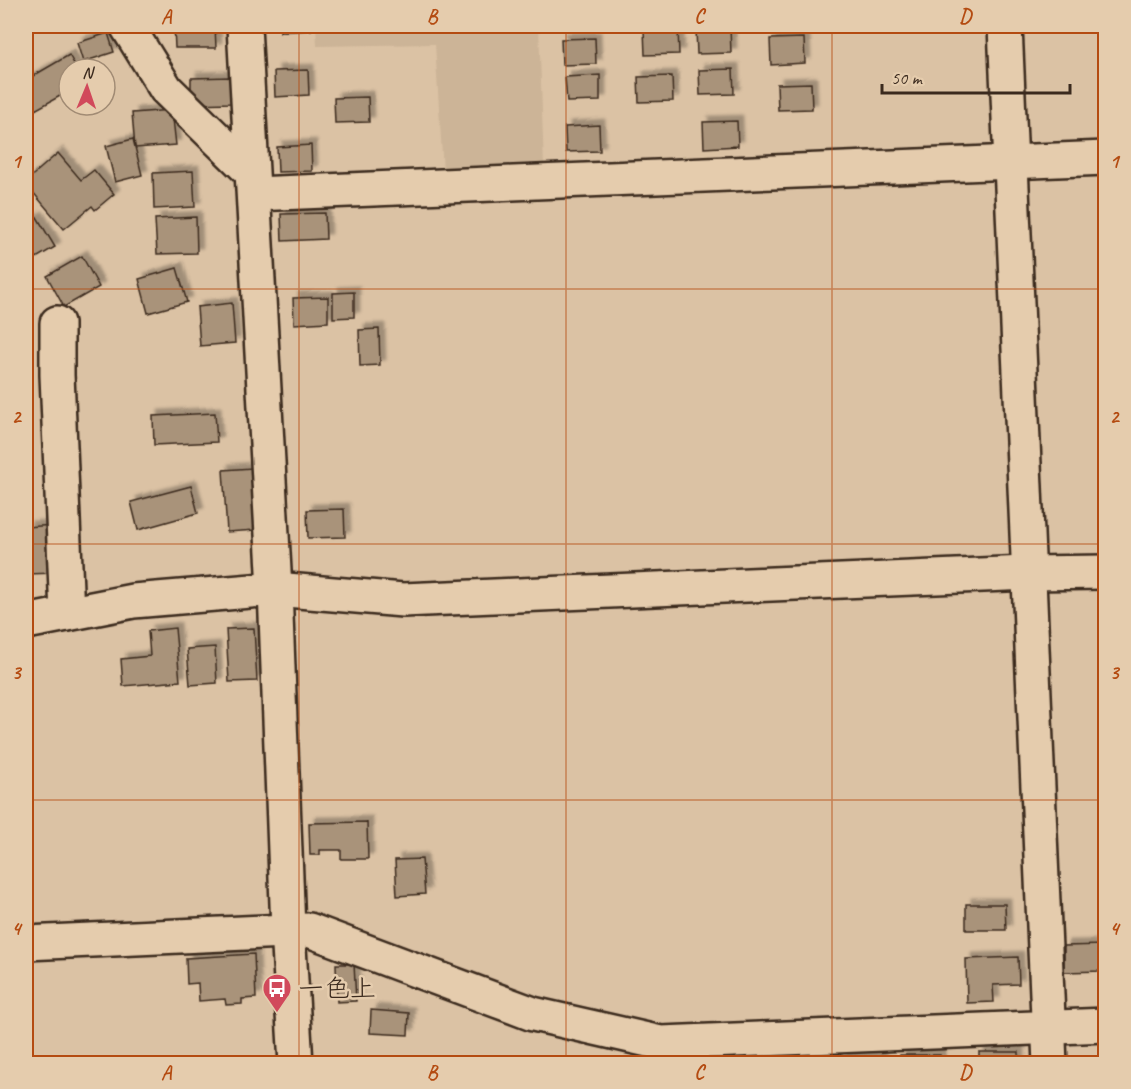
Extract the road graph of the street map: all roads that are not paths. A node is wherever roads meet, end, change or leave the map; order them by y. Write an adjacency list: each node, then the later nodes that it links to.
1 (127, 26): 6 (street)
2 (244, 26): 6 (street)
3 (1005, 26): 5 (street)
4 (1106, 158): 5 (street)
5 (1010, 163): 6 (street); 9 (street)
6 (252, 183): 10 (street)
7 (57, 323): 11 (street)
8 (1106, 572): 9 (street)
9 (1028, 573): 10 (street); 16 (street)
10 (275, 589): 11 (street); 13 (street)
11 (67, 614): 12 (street)
12 (26, 622)
13 (288, 930): 14 (street); 16 (street); 17 (street)
14 (26, 943)
15 (1106, 1025): 16 (street)
16 (1048, 1028): 18 (street)
17 (296, 1064)
18 (1050, 1064)

